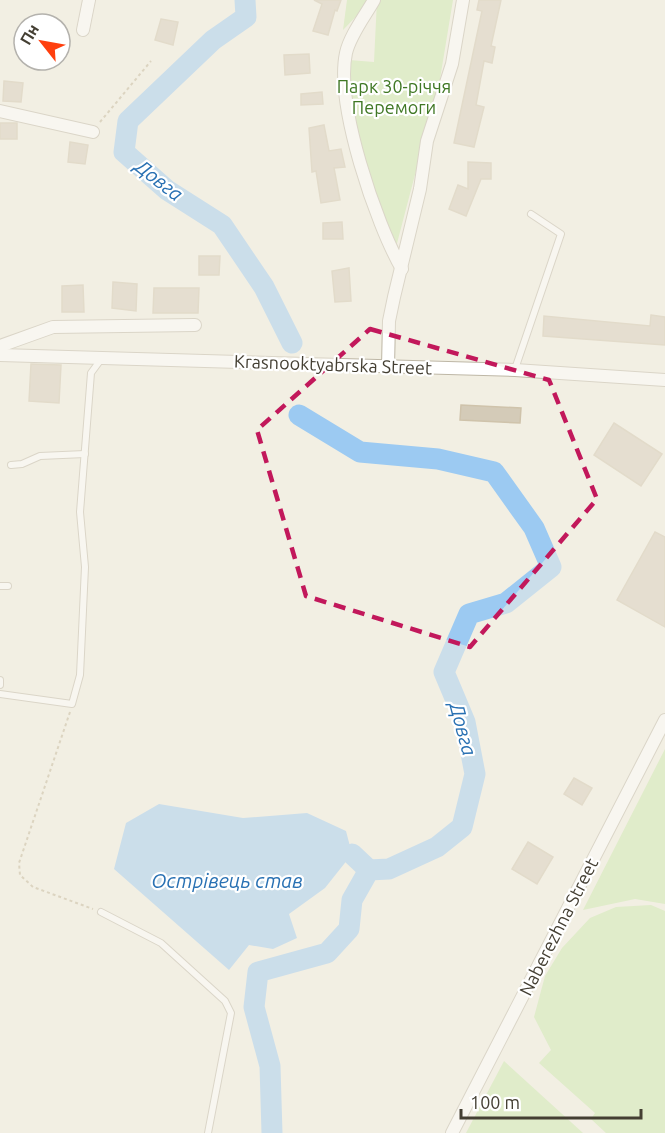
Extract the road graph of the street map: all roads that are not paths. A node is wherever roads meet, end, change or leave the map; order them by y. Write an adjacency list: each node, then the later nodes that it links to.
1 (88, 0): 4 (street)
2 (374, 0): 8 (street)
3 (463, 0): 8 (street)
4 (83, 30)
5 (0, 111): 6 (street)
6 (93, 132)
7 (531, 214): 14 (lane)
8 (402, 269): 13 (street)
9 (195, 325): 10 (street)
10 (0, 346)
11 (0, 355): 12 (street, Krasnooktyabrska Street)
12 (103, 357): 13 (street, Krasnooktyabrska Street); 16 (lane)
13 (388, 367): 14 (street, Krasnooktyabrska Street)
14 (515, 370): 15 (street, Krasnooktyabrska Street)
15 (665, 380)
16 (85, 454): 17 (lane); 20 (lane)
17 (11, 465)
18 (0, 586): 19 (lane)
19 (8, 586)
20 (0, 694)
21 (665, 720): 24 (street, Naberezhna Street)
22 (101, 912): 23 (lane)
23 (208, 1133)
24 (452, 1133)

